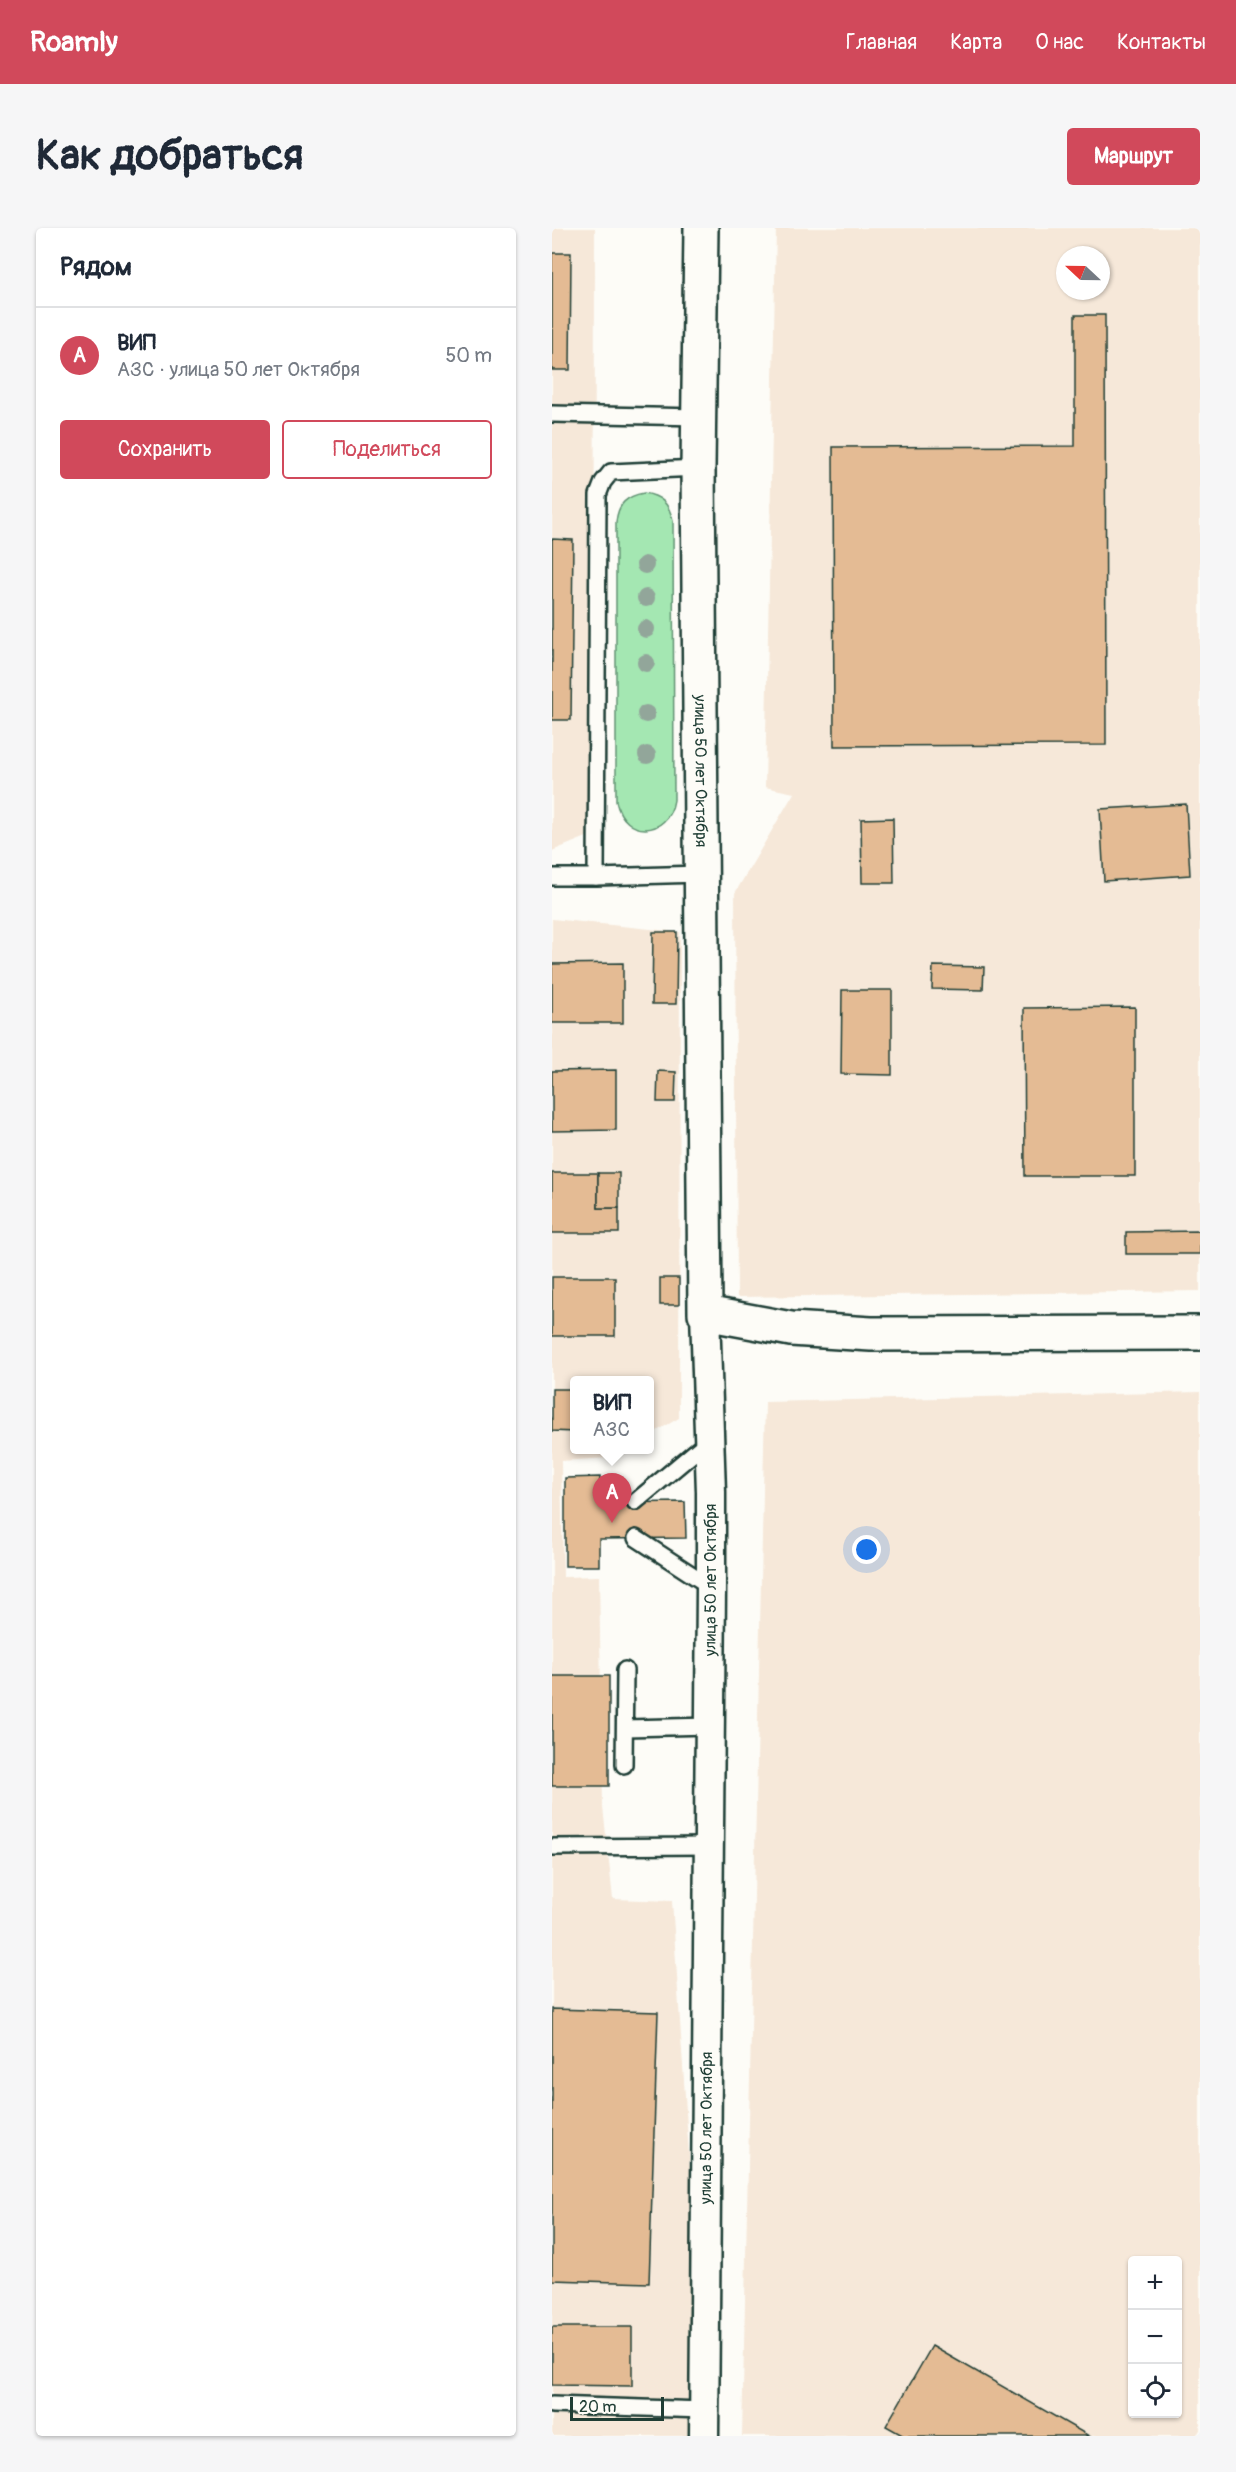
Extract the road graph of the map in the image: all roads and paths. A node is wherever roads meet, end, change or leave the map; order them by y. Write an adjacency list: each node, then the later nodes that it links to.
1 (700, 228): 3 (street, улица 50 лет Октября)
2 (552, 414): 3 (lane)
3 (700, 417): 4 (street, улица 50 лет Октября)
4 (698, 468): 5 (street, улица 50 лет Октября); 7 (lane)
5 (701, 874): 7 (lane); 8 (street, улица 50 лет Октября)
6 (552, 877): 7 (lane)
7 (596, 877)
8 (705, 1313): 9 (street); 10 (street, улица 50 лет Октября)
9 (1200, 1333)
10 (708, 1440): 11 (lane); 13 (street, улица 50 лет Октября)
11 (635, 1502)
12 (636, 1538): 13 (lane)
13 (711, 1587): 15 (street, улица 50 лет Октября)
14 (625, 1670): 16 (lane)
15 (711, 1726): 16 (lane); 18 (street, улица 50 лет Октября)
16 (625, 1728): 17 (lane)
17 (624, 1765)
18 (710, 1846): 19 (lane); 21 (street, улица 50 лет Октября)
19 (552, 1847)
20 (552, 2404): 21 (lane)
21 (704, 2423)

